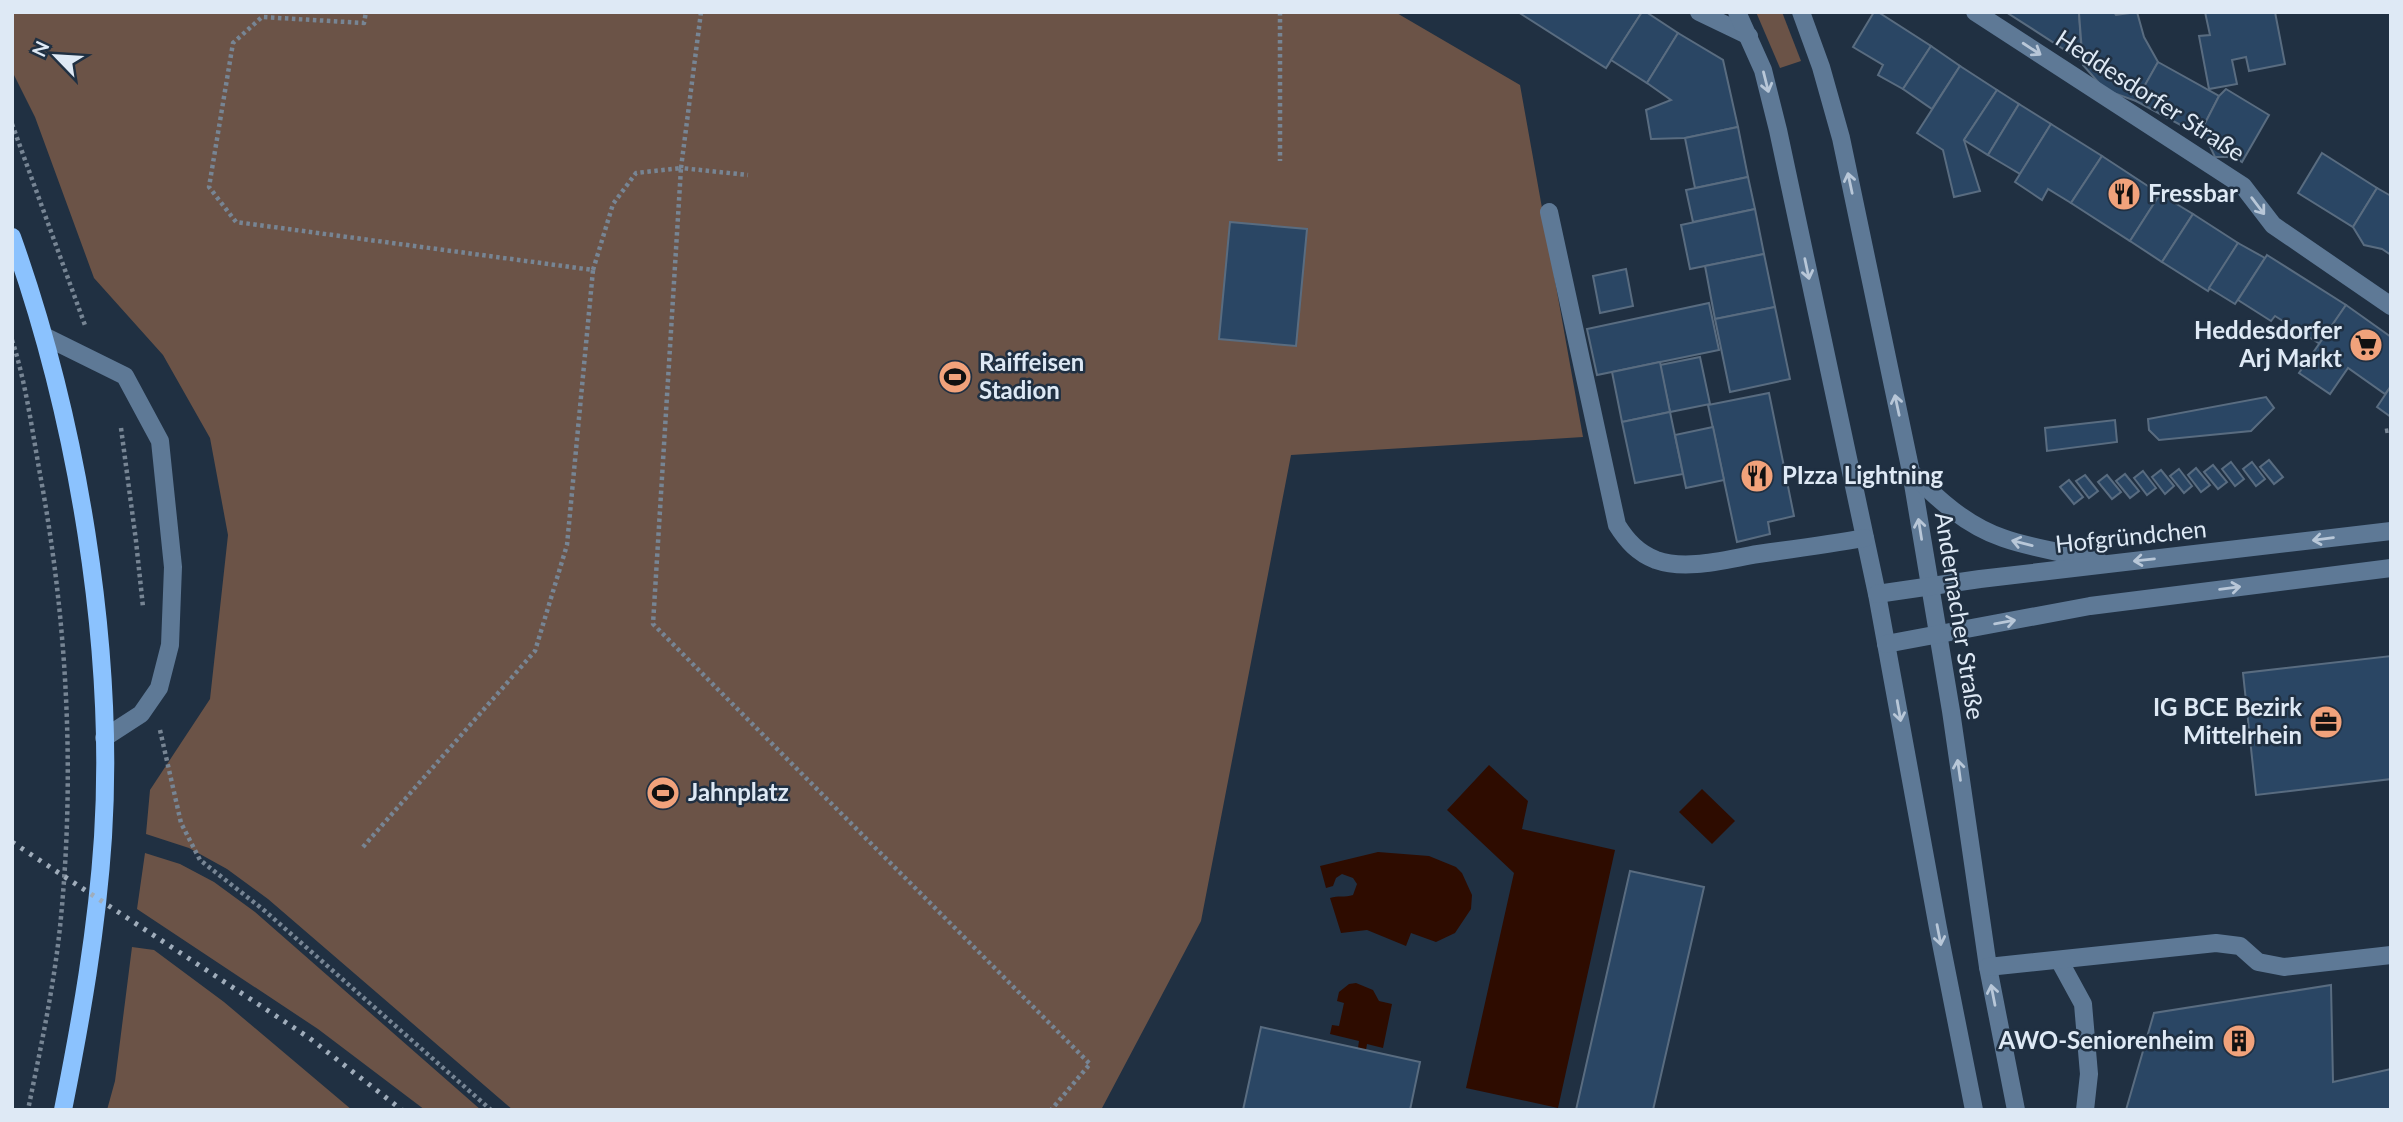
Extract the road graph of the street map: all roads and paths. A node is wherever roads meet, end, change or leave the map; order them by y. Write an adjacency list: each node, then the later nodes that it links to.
1 (366, 12): 15 (path)
2 (701, 12): 11 (path)
3 (1280, 12): 10 (path)
4 (1699, 12): 8 (street)
5 (1737, 12): 8 (street)
6 (1801, 12): 21 (street, Andernacher Straße, one-way to 6)
7 (1975, 12): 16 (street, Heddesdorfer Straße, one-way to 16)
8 (1749, 36): 23 (street, one-way to 23)
9 (12, 124): 19 (path)
10 (1280, 161)
11 (681, 168): 12 (path); 15 (path); 40 (path)
12 (748, 175)
13 (1549, 212): 23 (street)
14 (12, 237): 17 (main road)
15 (593, 270): 33 (path)
16 (2391, 306)
17 (44, 336): 19 (street); 32 (main road)
18 (12, 340): 37 (path)
19 (98, 362): 31 (street)
20 (120, 422): 28 (path)
21 (1911, 472): 24 (street, one-way to 21); 26 (street, Andernacher Straße, one-way to 21)
22 (2391, 531): 24 (street, Hofgründchen, one-way to 24)
23 (1865, 538): 27 (street)
24 (2113, 564): 26 (street, Hofgründchen)
25 (2391, 568): 29 (street, one-way to 25)
26 (1929, 586): 27 (street, Hofgründchen); 29 (street, Andernacher Straße)
27 (1877, 594): 30 (street)
28 (143, 608)
29 (1938, 633): 30 (street); 36 (street, Andernacher Straße, one-way to 29)
30 (1886, 644): 41 (street, one-way to 41)
31 (151, 701): 32 (street); 39 (path)
32 (104, 738): 38 (main road)
33 (363, 847)
34 (2391, 955): 35 (street)
35 (2059, 960): 36 (street); 43 (street)
36 (1987, 967): 42 (street, Andernacher Straße, one-way to 36)
37 (28, 1110)
38 (62, 1110)
39 (491, 1110)
40 (1051, 1110)
41 (1974, 1110)
42 (2016, 1110)
43 (2085, 1110)

